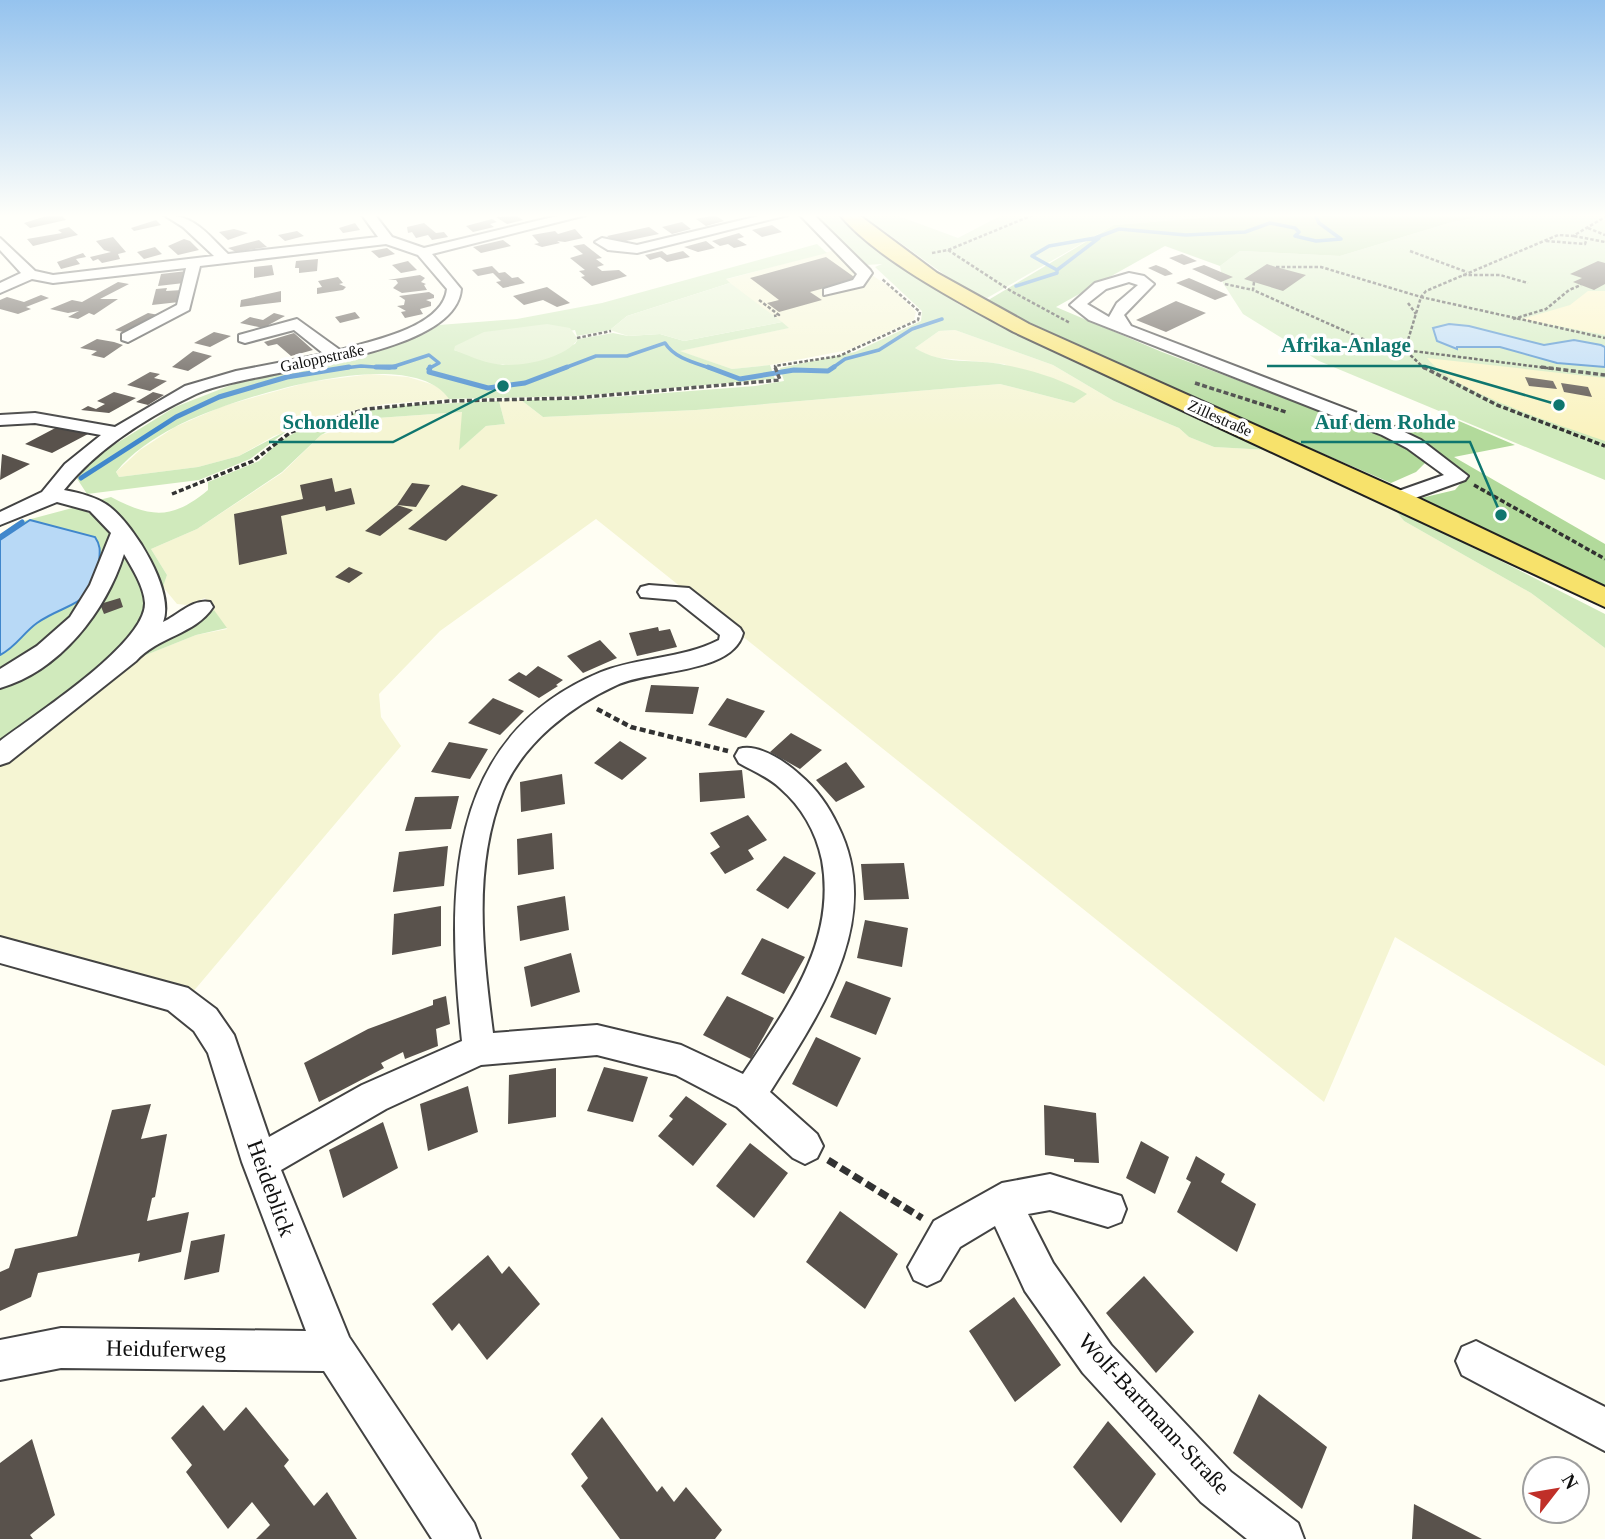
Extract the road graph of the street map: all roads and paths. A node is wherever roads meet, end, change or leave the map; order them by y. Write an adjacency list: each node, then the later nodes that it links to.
1 (188, 287): 21 (street)
2 (452, 287): 26 (street, Galoppstraße)
3 (848, 287): 12 (street)
4 (893, 287): 32 (path)
5 (950, 287): 34 (main road, Zillestraße)
6 (1238, 287): 11 (path)
7 (1253, 287): 11 (path)
8 (1394, 287): 13 (path)
9 (1435, 287): 13 (path)
10 (1577, 287): 18 (path)
11 (1253, 290): 25 (path)
12 (829, 292)
13 (1422, 297): 16 (path); 18 (path)
14 (759, 300): 17 (path)
15 (1408, 303): 16 (path)
16 (1416, 314): 25 (path)
17 (774, 316)
18 (1513, 319): 24 (path)
19 (1120, 325): 31 (street)
20 (611, 331): 23 (path)
21 (128, 337)
22 (245, 338): 26 (street)
23 (578, 338)
24 (1605, 338)
25 (1405, 350): 27 (path); 30 (path)
26 (337, 356): 29 (street, Galoppstraße)
27 (1605, 375)
28 (0, 420): 29 (street)
29 (115, 432): 33 (street, Galoppstraße)
30 (1605, 446)
31 (1458, 476): 34 (street); 37 (path)
32 (172, 494)
33 (50, 496): 35 (street, Galoppstraße); 36 (street)
34 (1396, 498): 39 (main road, Zillestraße)
35 (0, 519)
36 (120, 534): 40 (street); 42 (street)
37 (1605, 559)
38 (649, 592): 43 (street)
39 (1605, 598)
40 (156, 602): 41 (street); 41 (street)
41 (139, 643): 44 (street)
42 (0, 680)
43 (574, 697): 45 (path); 47 (street)
44 (0, 755)
45 (748, 756): 48 (street)
46 (0, 950): 50 (street, Heideblick)
47 (479, 1050): 48 (street); 50 (street)
48 (749, 1095): 49 (street)
49 (805, 1146): 53 (path)
50 (260, 1163): 55 (street, Heideblick)
51 (1002, 1200): 52 (street); 53 (street); 60 (street, Wolf-Bartmann-Straße)
52 (1108, 1209)
53 (947, 1234): 54 (street)
54 (927, 1267)
55 (334, 1351): 56 (street, Heiduferweg); 59 (street, Heideblick)
56 (0, 1360)
57 (1476, 1361): 58 (street)
58 (1605, 1430)
59 (458, 1539)
60 (1282, 1539)

